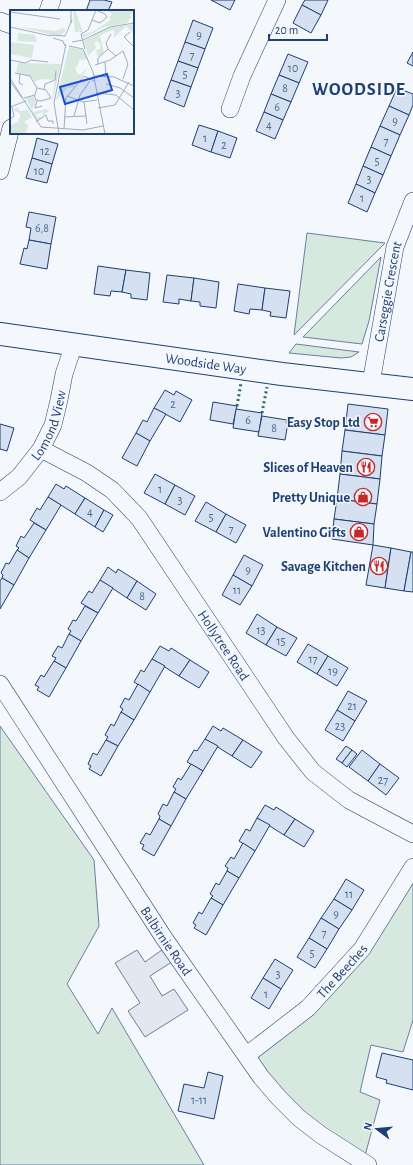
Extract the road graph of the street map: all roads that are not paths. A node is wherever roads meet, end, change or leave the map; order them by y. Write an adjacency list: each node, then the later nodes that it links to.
1 (52, 0): 3 (street)
2 (277, 0): 6 (street)
3 (48, 10)
4 (0, 21): 5 (street)
5 (10, 25)
6 (230, 110)
7 (10, 132): 8 (street)
8 (0, 171)
9 (413, 201): 12 (street, Carseggie Crescent)
10 (0, 334): 11 (street, Woodside Way)
11 (74, 344): 12 (street, Woodside Way); 14 (street, Lomond View)
12 (371, 383): 13 (street, Woodside Way)
13 (413, 389)
14 (41, 450): 15 (street, Lomond View); 17 (street, Hollytree Road)
15 (0, 492)
16 (0, 684): 19 (street, Balbirnie Road)
17 (413, 834)
18 (413, 867): 19 (street, The Beeches)
19 (247, 1055): 20 (street, Balbirnie Road)
20 (368, 1165)

